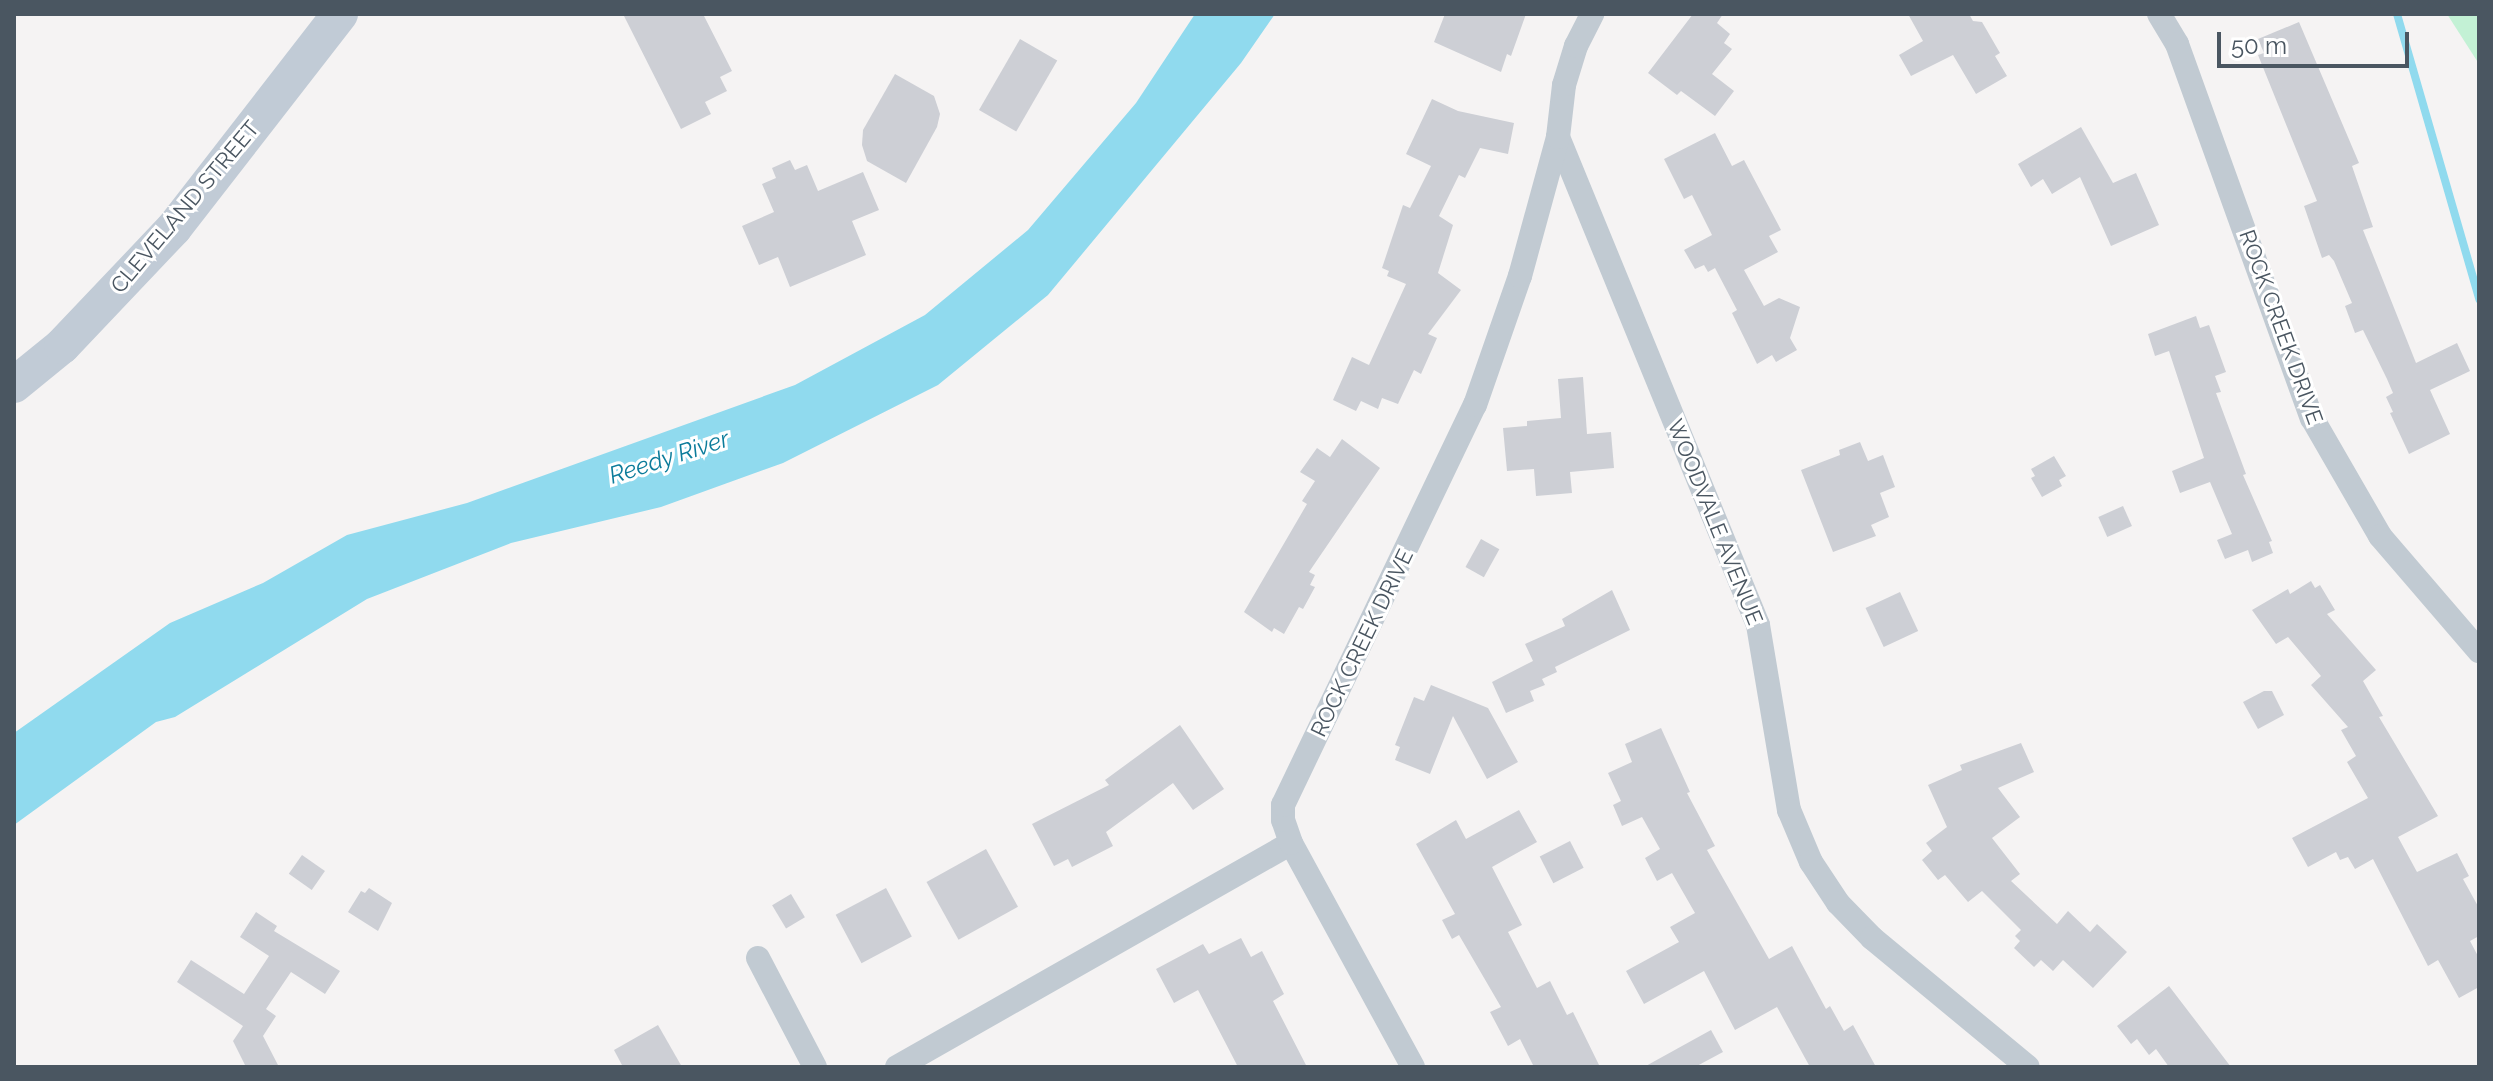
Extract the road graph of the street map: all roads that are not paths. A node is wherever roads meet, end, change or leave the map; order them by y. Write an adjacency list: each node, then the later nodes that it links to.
1 (340, 14): 5 (street, CLEVELAND STREET)
2 (1592, 14): 4 (street, ROCK CREEK DRIVE)
3 (2159, 14): 6 (street, ROCK CREEK DRIVE)
4 (1558, 137): 7 (street, ROCK CREEK DRIVE); 12 (street, WOODVALE AVENUE)
5 (14, 385)
6 (2479, 651)
7 (1291, 843): 10 (street); 11 (street, ROCK CREEK DRIVE)
8 (758, 958): 9 (street)
9 (815, 1067)
10 (897, 1067)
11 (1413, 1067)
12 (2028, 1067)

